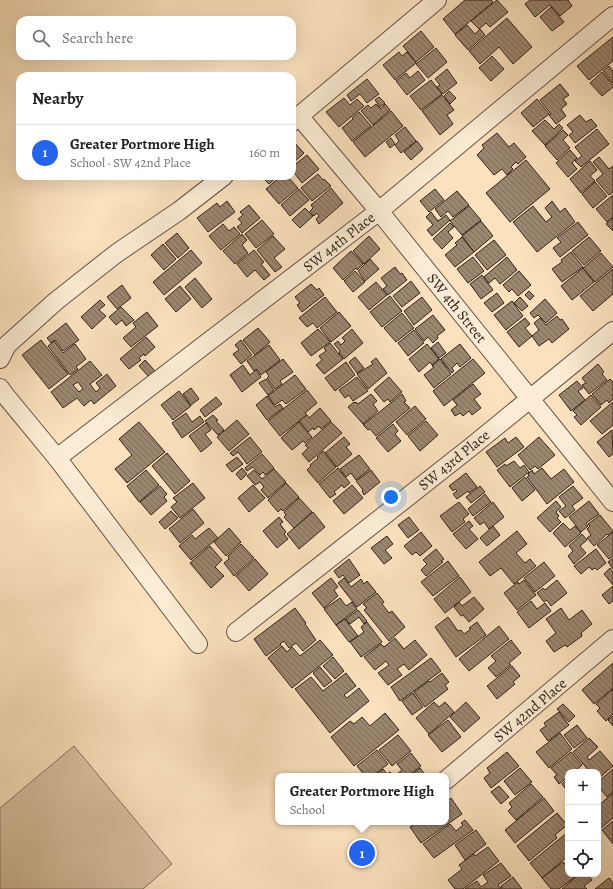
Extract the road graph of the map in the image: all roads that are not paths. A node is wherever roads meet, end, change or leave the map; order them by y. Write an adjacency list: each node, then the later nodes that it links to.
1 (437, 0): 3 (street)
2 (613, 16): 5 (street, SW 44th Place)
3 (296, 119): 5 (street, SW 4th Street)
4 (219, 180): 7 (street)
5 (379, 210): 9 (street, SW 4th Street); 10 (street, SW 44th Place)
6 (613, 331): 9 (street, SW 43rd Place)
7 (0, 358)
8 (0, 388): 10 (street)
9 (531, 399): 11 (street, SW 4th Street); 12 (street, SW 43rd Place)
10 (57, 458): 14 (street)
11 (613, 502)
12 (236, 632)
13 (613, 639): 15 (street, SW 42nd Place)
14 (198, 644)
15 (449, 777)

